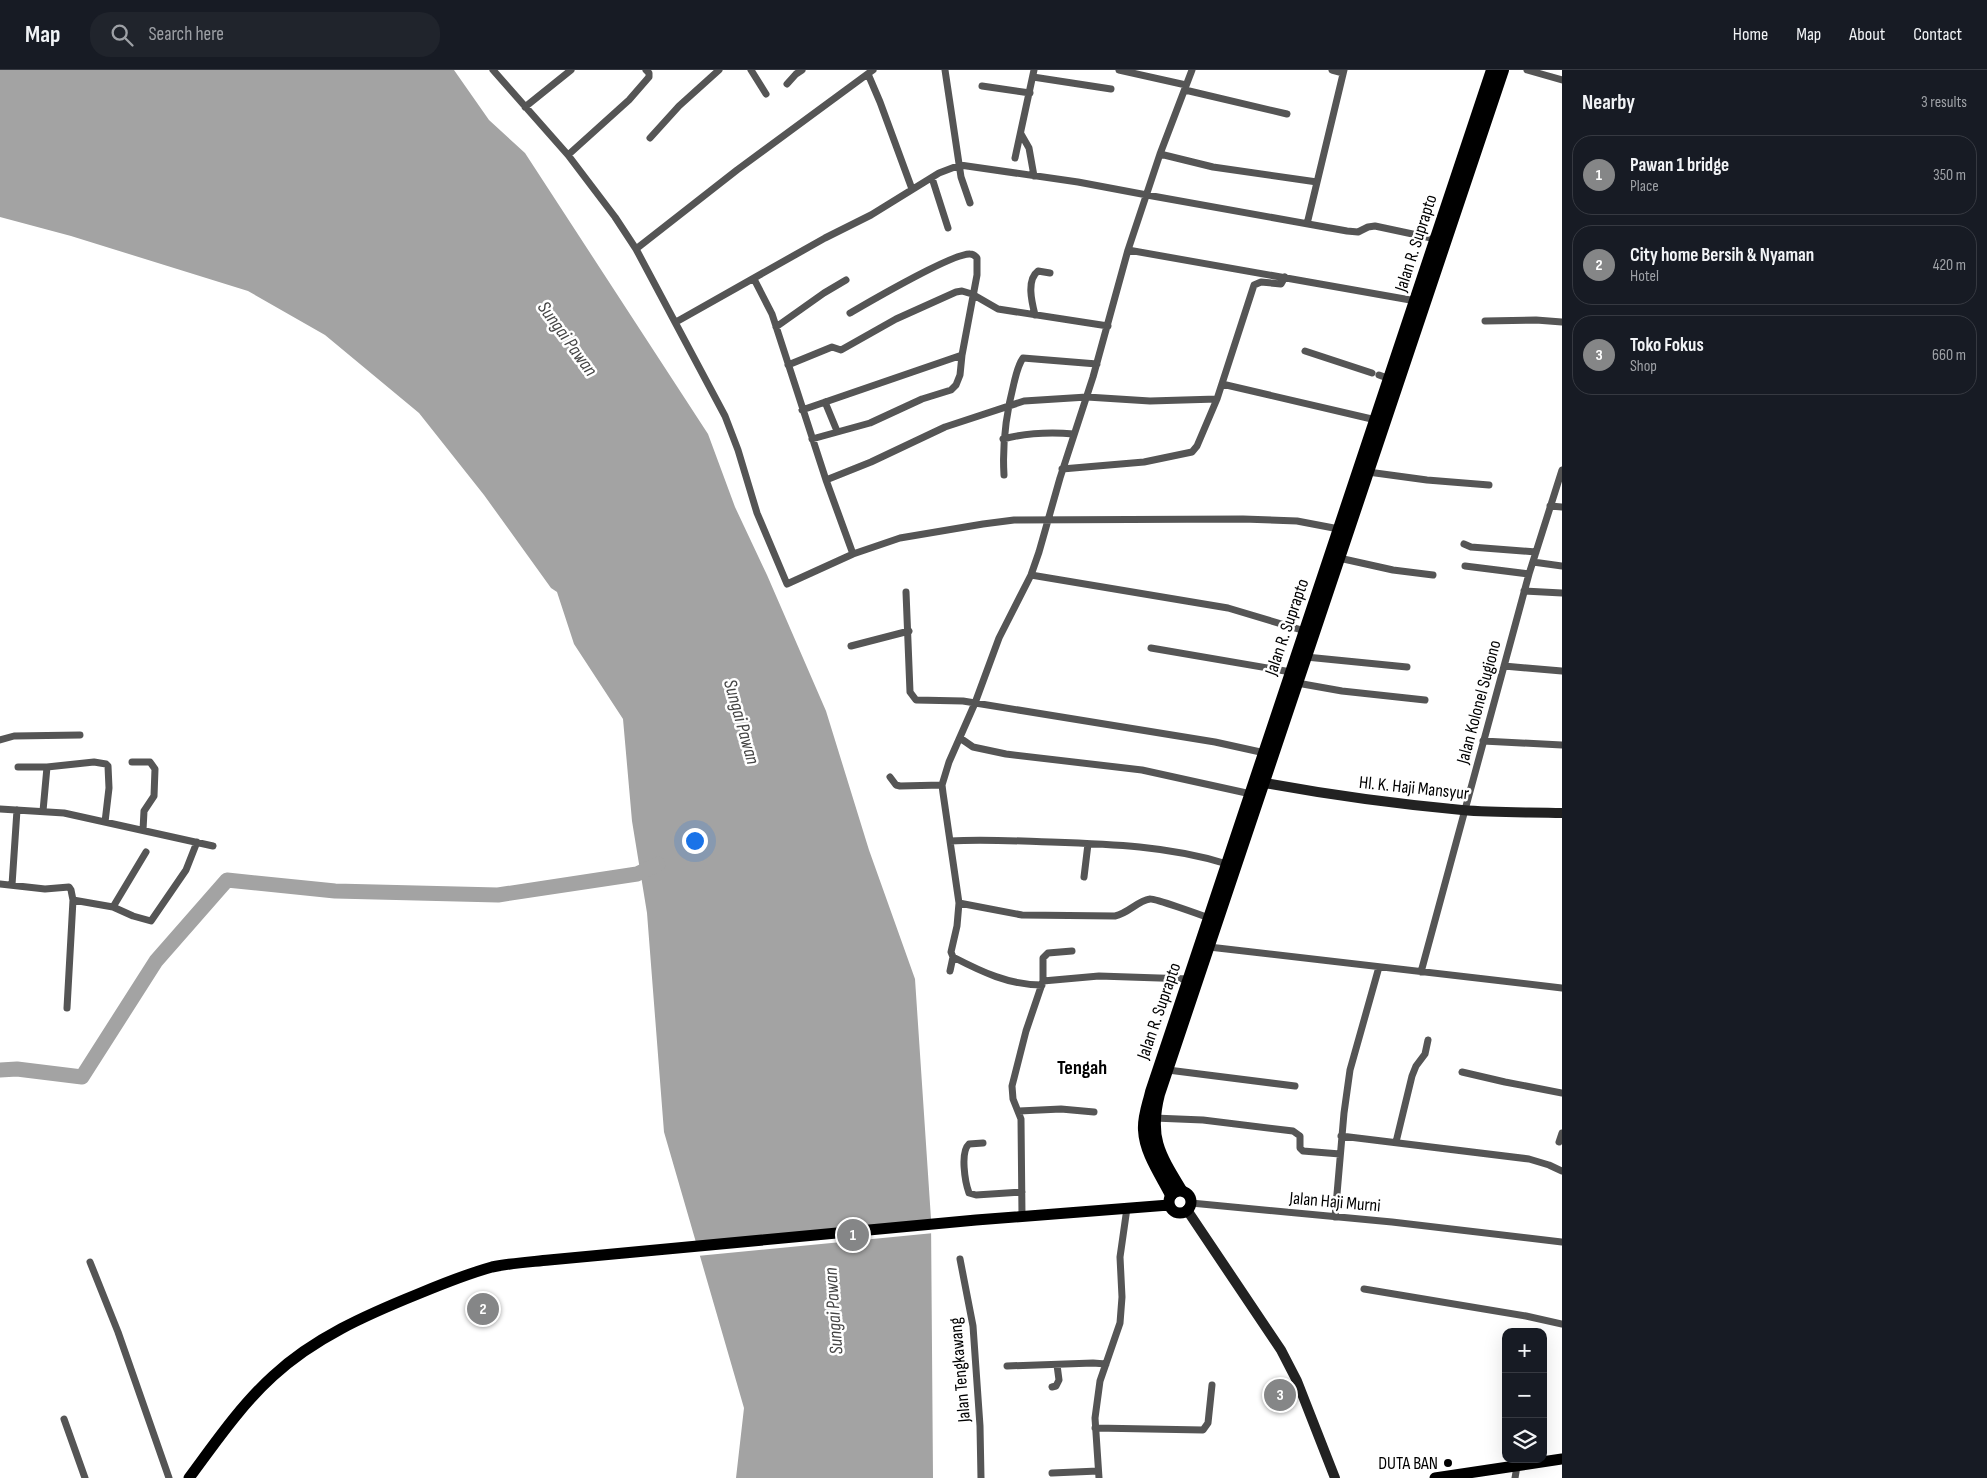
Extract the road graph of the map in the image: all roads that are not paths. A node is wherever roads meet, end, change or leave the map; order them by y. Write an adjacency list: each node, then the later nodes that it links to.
1 (571, 70): 24 (street)
2 (646, 70): 29 (street)
3 (719, 70): 27 (street)
4 (751, 70): 23 (street)
5 (802, 70): 18 (street)
6 (945, 70): 30 (street)
7 (1119, 70): 20 (street)
8 (1192, 70): 20 (street)
9 (1332, 70): 15 (street)
10 (1492, 70): 40 (highway, Jalan R. Suprapto)
11 (1503, 70): 65 (highway, Jalan R. Suprapto)
12 (1526, 70): 17 (street)
13 (495, 71): 24 (street)
14 (870, 72): 35 (street); 41 (street)
15 (1344, 72): 34 (street)
16 (1034, 73): 21 (street); 22 (street)
17 (1562, 80)
18 (786, 84)
19 (982, 86): 22 (street)
20 (1186, 87): 25 (street); 28 (street)
21 (1112, 89)
22 (1030, 93): 26 (street)
23 (766, 94)
24 (525, 107): 29 (street)
25 (1287, 114)
26 (1021, 134): 31 (street); 32 (street)
27 (650, 138)
28 (1160, 154): 34 (street); 36 (street)
29 (568, 155): 41 (street)
30 (960, 165): 31 (street); 33 (street); 37 (street)
31 (1013, 173): 32 (street)
32 (1034, 176): 36 (street)
33 (932, 178): 35 (street); 39 (street)
34 (1317, 182): 38 (street)
35 (912, 189): 45 (street)
36 (1147, 195): 38 (street); 42 (street)
37 (970, 203)
38 (1307, 224): 40 (street)
39 (948, 228)
40 (1436, 239): 48 (highway, Jalan R. Suprapto)
41 (636, 249): 52 (street)
42 (1128, 250): 44 (street); 54 (street)
43 (1050, 273): 50 (street)
44 (1285, 277): 48 (street); 61 (street)
45 (754, 279): 52 (street); 55 (street)
46 (846, 280): 55 (street)
47 (972, 294): 49 (street); 50 (street); 57 (street); 59 (street)
48 (1416, 301): 60 (highway, Jalan R. Suprapto)
49 (850, 313)
50 (1035, 315): 54 (street)
51 (1485, 321): 53 (street)
52 (676, 322): 85 (street)
53 (1562, 322)
54 (1108, 326): 58 (street)
55 (776, 327): 59 (street)
56 (1305, 351): 60 (street)
57 (962, 354): 64 (street); 69 (street)
58 (1097, 364): 62 (street); 66 (street)
59 (788, 365): 67 (street)
60 (1380, 376): 65 (highway, Jalan R. Suprapto)
61 (1222, 384): 63 (street); 68 (street)
62 (1087, 397): 63 (street); 66 (street); 70 (street)
63 (1217, 399): 73 (street)
64 (825, 402): 67 (street); 69 (street)
65 (1387, 402): 68 (highway, Jalan R. Suprapto); 75 (highway, Jalan R. Suprapto)
66 (1008, 406): 72 (street); 77 (street)
67 (802, 410): 71 (street)
68 (1376, 420): 82 (highway, Jalan R. Suprapto)
69 (837, 431): 71 (street)
70 (1074, 434): 72 (street); 73 (street)
71 (812, 439): 77 (street)
72 (1003, 439): 76 (street)
73 (1062, 469): 81 (street)
74 (1562, 470): 79 (street, Jalan Kolonel Sugiono)
75 (1368, 472): 78 (street); 86 (highway, Jalan R. Suprapto)
76 (1004, 475)
77 (826, 480): 85 (street)
78 (1489, 485)
79 (1550, 506): 80 (street); 84 (street, Jalan Kolonel Sugiono)
80 (1562, 507)
81 (1047, 520): 82 (street); 85 (street); 91 (street)
82 (1339, 529): 97 (highway, Jalan R. Suprapto)
83 (1464, 544): 84 (street)
84 (1536, 552): 87 (street, Jalan Kolonel Sugiono)
85 (853, 554)
86 (1339, 558): 92 (street); 100 (highway, Jalan R. Suprapto)
87 (1533, 562): 89 (street); 90 (street, Jalan Kolonel Sugiono)
88 (1465, 566): 90 (street)
89 (1562, 566)
90 (1529, 574): 93 (street, Jalan Kolonel Sugiono)
91 (1031, 575): 97 (street); 106 (street)
92 (1433, 575)
93 (1524, 591): 95 (street); 101 (street, Jalan Kolonel Sugiono)
94 (906, 592): 96 (street)
95 (1562, 593)
96 (908, 631): 98 (street); 106 (street)
97 (1305, 631): 104 (highway, Jalan R. Suprapto)
98 (851, 646)
99 (1151, 648): 104 (street)
100 (1306, 657): 102 (street); 104 (highway, Jalan R. Suprapto)
101 (1504, 666): 103 (street); 110 (street, Jalan Kolonel Sugiono)
102 (1407, 667)
103 (1562, 671)
104 (1292, 684): 105 (street); 112 (highway, Jalan R. Suprapto); 117 (highway, Jalan R. Suprapto)
105 (1425, 700)
106 (976, 703): 108 (street); 112 (street)
107 (80, 735): 109 (street)
108 (960, 738): 118 (street); 119 (street)
109 (0, 740)
110 (1483, 741): 111 (street); 122 (street, Jalan Kolonel Sugiono)
111 (1562, 745)
112 (1264, 753): 119 (highway, Jalan R. Suprapto)
113 (132, 762): 126 (street)
114 (18, 767): 115 (street)
115 (47, 767): 123 (street); 125 (street)
116 (890, 777): 118 (street)
117 (1265, 783): 122 (street, Hl. K. Haji Mansyur); 134 (highway, Jalan R. Suprapto)
118 (942, 784): 127 (street)
119 (1251, 794): 132 (highway, Jalan R. Suprapto)
120 (0, 809): 121 (street)
121 (17, 810): 123 (street); 136 (street)
122 (1464, 810): 124 (street, Hl. K. Haji Mansyur); 146 (street, Jalan Kolonel Sugiono)
123 (44, 811): 125 (street)
124 (1562, 813)
125 (105, 822): 126 (street)
126 (143, 830): 128 (street)
127 (950, 841): 129 (street); 138 (street)
128 (197, 842): 130 (street); 139 (street)
129 (1088, 844): 132 (street); 133 (street)
130 (213, 846)
131 (146, 852): 139 (street)
132 (1227, 864): 134 (highway, Jalan R. Suprapto)
133 (1084, 877)
134 (1227, 880): 140 (highway, Jalan R. Suprapto); 141 (highway, Jalan R. Suprapto)
135 (0, 884): 136 (street)
136 (12, 885): 137 (street)
137 (73, 900): 139 (street); 150 (street)
138 (959, 903): 140 (street); 143 (street)
139 (113, 907)
140 (1209, 918): 147 (highway, Jalan R. Suprapto)
141 (1209, 947): 144 (street); 152 (highway, Jalan R. Suprapto)
142 (1072, 951): 148 (street)
143 (953, 958): 145 (street); 148 (street)
144 (1379, 967): 146 (street); 160 (street)
145 (950, 971)
146 (1421, 972): 149 (street)
147 (1189, 979): 148 (street); 167 (highway, Jalan R. Suprapto)
148 (1042, 983): 156 (street)
149 (1562, 988)
150 (67, 1008)
151 (1428, 1040): 161 (street)
152 (1168, 1070): 154 (street); 158 (highway, Jalan R. Suprapto)
153 (1462, 1072): 155 (street)
154 (1295, 1086)
155 (1562, 1093)
156 (1019, 1111): 157 (street); 166 (street)
157 (1094, 1112)
158 (1154, 1118): 164 (street); 167 (highway, Jalan R. Suprapto)
159 (1562, 1133): 162 (street)
160 (1341, 1136): 161 (street); 164 (street)
161 (1396, 1142): 165 (street)
162 (1559, 1142)
163 (983, 1143): 166 (street)
164 (1340, 1154): 171 (street)
165 (1562, 1171)
166 (1022, 1192): 170 (street)
167 (1174, 1197): 168 (main road); 168 (main road); 169 (main road)
168 (1189, 1206): 171 (street, Jalan Haji Murni); 192 (street)
169 (1127, 1208): 170 (main road); 178 (street)
170 (1022, 1216): 190 (main road)
171 (1335, 1217): 172 (street, Jalan Haji Murni)
172 (1562, 1242)
173 (960, 1259): 191 (street, Jalan Tengkawang)
174 (90, 1262): 189 (street)
175 (1364, 1289): 176 (street)
176 (1562, 1324)
177 (1057, 1364): 178 (street); 179 (street); 181 (street)
178 (1106, 1364): 183 (street)
179 (1007, 1366)
180 (1212, 1385): 183 (street)
181 (1052, 1387)
182 (64, 1419): 188 (street)
183 (1095, 1428): 187 (street)
184 (1562, 1459): 185 (main road)
185 (1516, 1472): 193 (main road)
186 (1052, 1473): 187 (street)
187 (1098, 1474)
188 (85, 1478)
189 (170, 1478)
190 (189, 1478)
191 (981, 1478)
192 (1335, 1478)
193 (1435, 1478)

